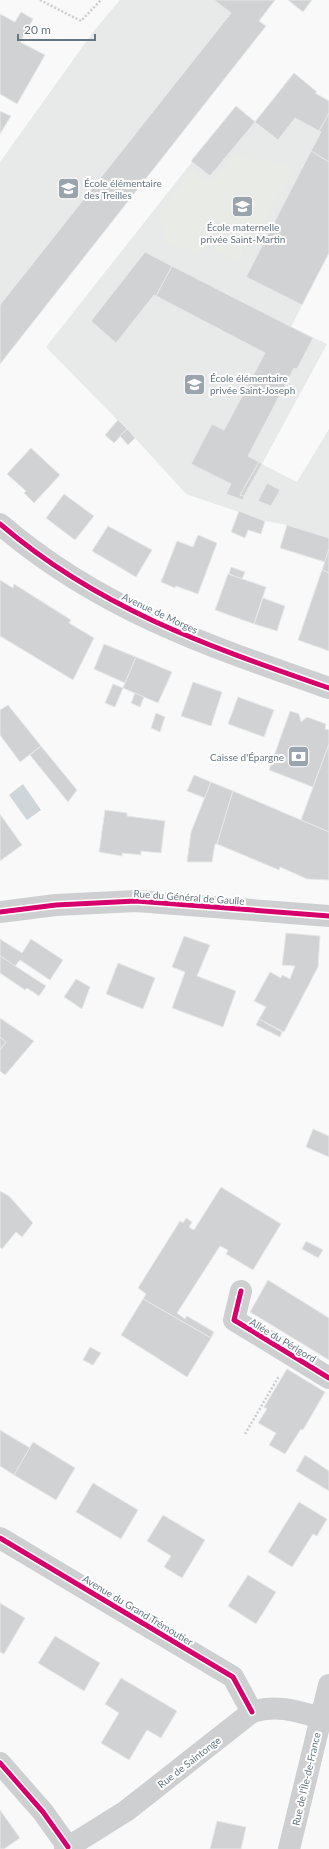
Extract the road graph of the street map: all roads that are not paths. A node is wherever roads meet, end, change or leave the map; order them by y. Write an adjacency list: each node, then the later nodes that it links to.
1 (0, 524): 2 (street, Avenue de Morges)
2 (329, 688)
3 (0, 912): 4 (street, Rue du Général de Gaulle)
4 (329, 916)
5 (241, 1291): 6 (street, Allée du Périgord)
6 (329, 1378)
7 (0, 1538): 9 (street, Avenue du Grand Trémoutier)
8 (329, 1686): 10 (street, Rue de l'Île-de-France)
9 (252, 1712): 10 (street, Rue de Saintonge); 12 (street, Rue de Saintonge)
10 (321, 1718): 13 (street, Rue de l'Île-de-France)
11 (0, 1763): 12 (street)
12 (66, 1848)
13 (290, 1849)

